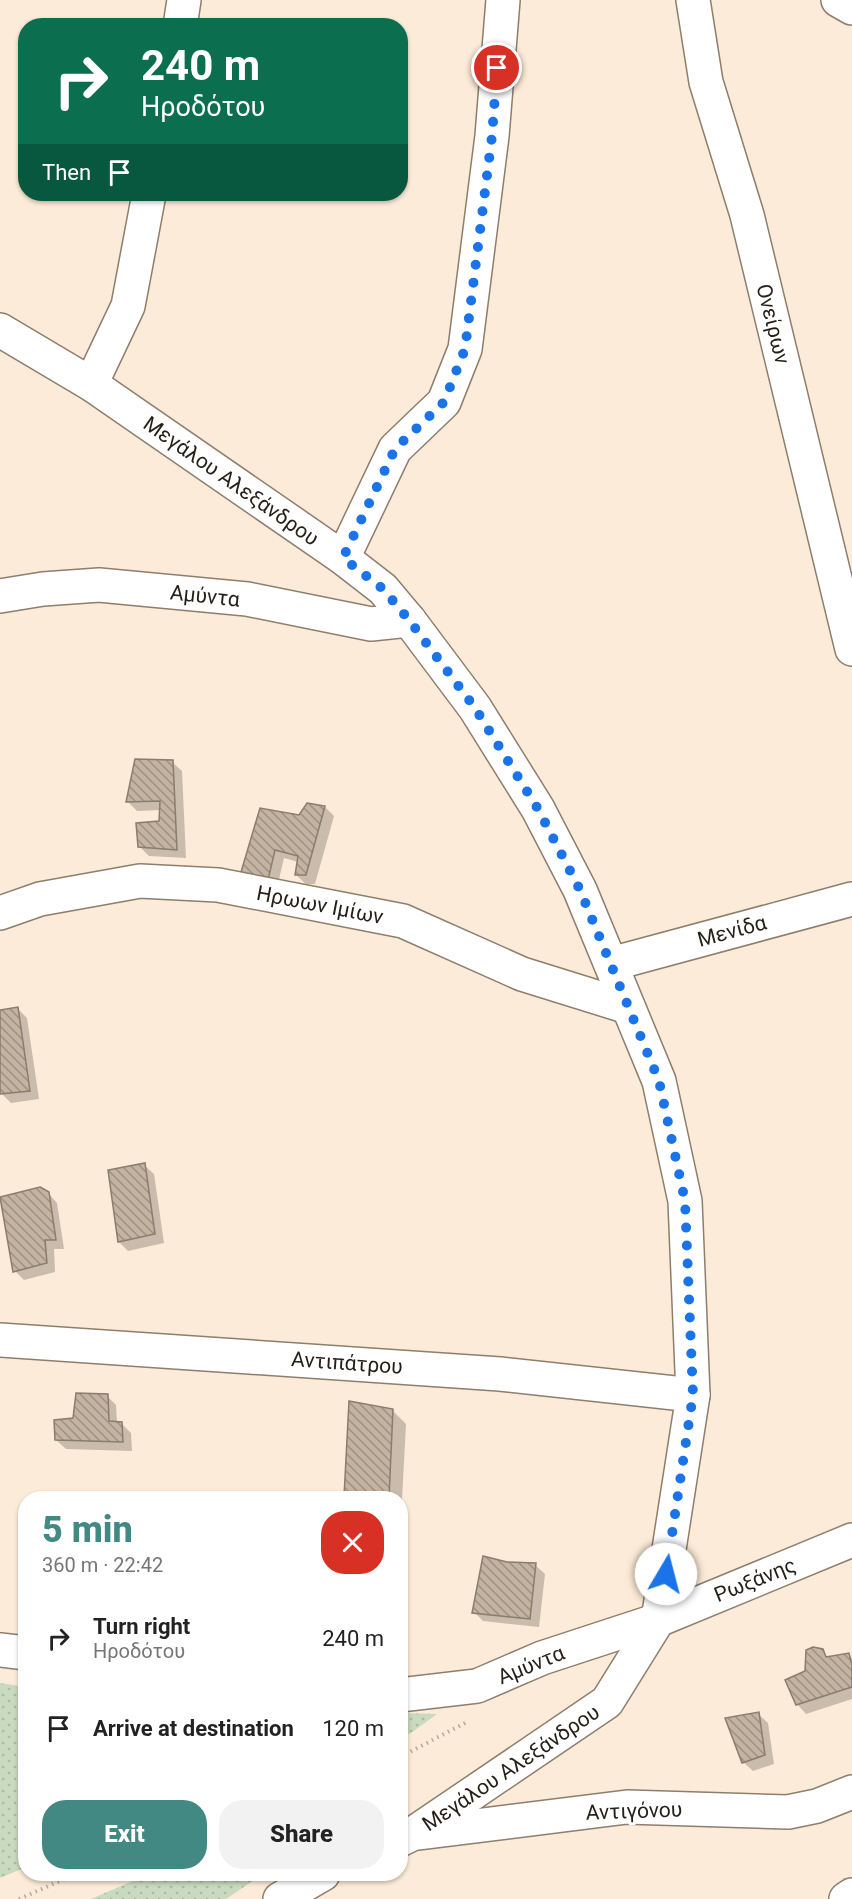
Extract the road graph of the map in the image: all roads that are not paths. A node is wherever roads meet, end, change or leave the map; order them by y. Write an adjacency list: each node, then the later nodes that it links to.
1 (184, 0): 6 (street)
2 (503, 0): 10 (street)
3 (693, 0): 13 (street, Ονείρων)
4 (838, 0): 5 (street)
5 (852, 8)
6 (181, 18)
7 (148, 201): 9 (street)
8 (0, 330): 9 (street, Μεγάλου Αλεξάνδρου)
9 (91, 384): 10 (street, Μεγάλου Αλεξάνδρου)
10 (343, 558): 12 (street, Μεγάλου Αλεξάνδρου)
11 (0, 596): 12 (street, Αμύντα)
12 (409, 620): 16 (street, Μεγάλου Αλεξάνδρου)
13 (852, 649)
14 (852, 899): 16 (street, Μενίδα)
15 (0, 913): 17 (street, Ηρωων Ιμίων)
16 (611, 964): 17 (street, Μεγάλου Αλεξάνδρου)
17 (628, 1006): 19 (street, Μεγάλου Αλεξάνδρου)
18 (0, 1340): 19 (street, Αντιπάτρου)
19 (693, 1395): 21 (street, Μεγάλου Αλεξάνδρου)
20 (852, 1540): 21 (street, Ρωξάνης)
21 (658, 1620): 24 (street, Αμύντα); 26 (street, Μεγάλου Αλεξάνδρου)
22 (0, 1650): 23 (street)
23 (18, 1652)
24 (408, 1694)
25 (852, 1792): 27 (street, Αντιγόνου)
26 (408, 1836)
27 (408, 1837)
28 (311, 1881): 30 (street)
29 (852, 1895): 31 (street)
30 (280, 1899)
31 (846, 1899)

